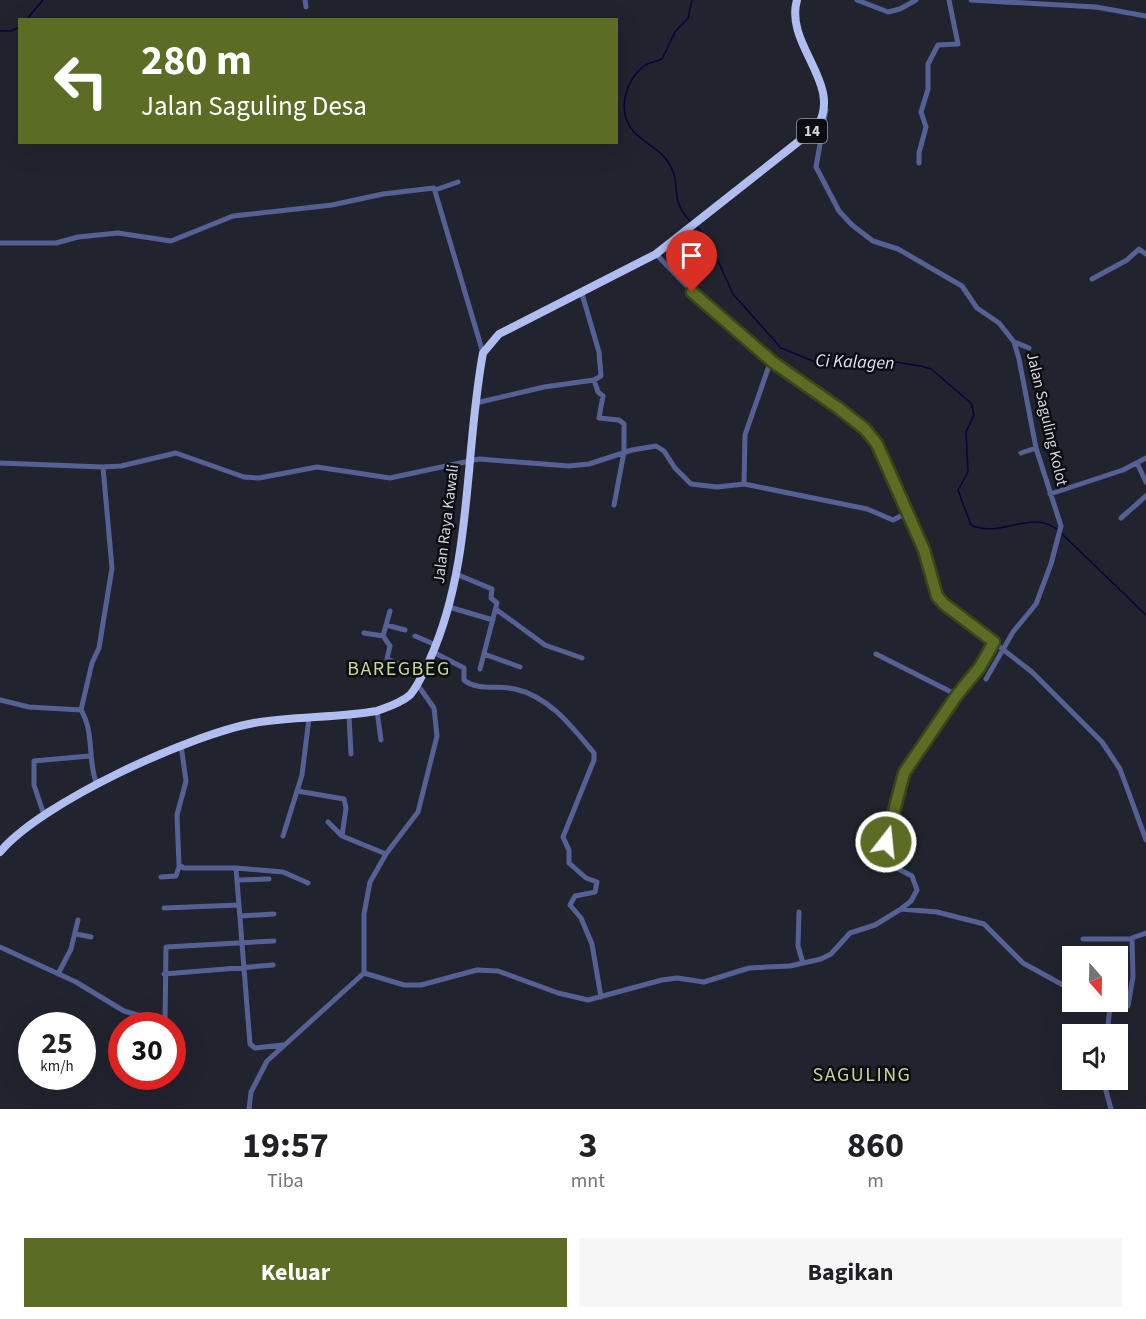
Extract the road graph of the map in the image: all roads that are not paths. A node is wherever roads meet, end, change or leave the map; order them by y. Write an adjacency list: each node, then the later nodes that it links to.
1 (304, 0): 7 (street)
2 (797, 0): 9 (highway, 14)
3 (857, 0): 4 (street)
4 (916, 0)
5 (949, 0): 10 (street)
6 (971, 0): 8 (street)
7 (306, 7)
8 (1146, 16)
9 (825, 100): 14 (highway, 14); 18 (street, Jalan Saguling Kolot)
10 (919, 163)
11 (458, 182): 12 (street)
12 (435, 190): 13 (street); 20 (street)
13 (0, 243)
14 (657, 254): 17 (highway, 14); 21 (street)
15 (1146, 254): 16 (street)
16 (1092, 279)
17 (582, 294): 20 (highway, 14); 22 (street)
18 (1014, 342): 19 (street); 24 (street, Jalan Saguling Kolot)
19 (1029, 348)
20 (483, 353): 23 (highway, Jalan Raya Kawali)
21 (771, 360): 33 (street); 37 (street)
22 (594, 380): 23 (street); 25 (street)
23 (476, 403): 28 (highway, Jalan Raya Kawali)
24 (1036, 448): 26 (street); 34 (street, Jalan Saguling Kolot)
25 (624, 452): 28 (street); 33 (street); 36 (street)
26 (1021, 453)
27 (1146, 458): 30 (street)
28 (469, 460): 31 (street); 39 (highway, Jalan Raya Kawali)
29 (0, 463): 31 (street)
30 (1137, 463): 32 (street); 34 (street)
31 (104, 467): 62 (street)
32 (1146, 482)
33 (744, 484): 37 (street)
34 (1050, 494): 51 (street, Jalan Saguling Kolot)
35 (1146, 496): 38 (street)
36 (614, 505)
37 (907, 513): 49 (street)
38 (1121, 518)
39 (456, 574): 40 (highway, Jalan Raya Kawali); 41 (street)
40 (449, 607): 43 (street); 50 (highway, Jalan Raya Kawali)
41 (496, 610): 43 (street); 54 (street)
42 (390, 611): 44 (street)
43 (493, 620): 52 (street)
44 (386, 625): 45 (street); 47 (street)
45 (405, 630)
46 (364, 633): 47 (street)
47 (383, 636): 57 (street)
48 (415, 636): 50 (street)
49 (994, 642): 51 (street); 60 (street)
50 (434, 648): 57 (highway, Jalan Raya Kawali); 107 (street)
51 (1002, 649): 58 (street, Jalan Saguling Kolot); 76 (street)
52 (484, 654): 55 (street); 56 (street)
53 (876, 654): 60 (street)
54 (582, 658)
55 (520, 667)
56 (480, 669)
57 (423, 673): 59 (highway, Jalan Raya Kawali)
58 (986, 679)
59 (417, 684): 63 (highway, Jalan Raya Kawali); 78 (street)
60 (957, 695): 87 (street)
61 (0, 700): 62 (street)
62 (81, 710): 69 (street)
63 (377, 711): 64 (highway, Jalan Raya Kawali); 66 (street)
64 (349, 716): 65 (highway, Jalan Raya Kawali); 68 (street)
65 (309, 718): 67 (highway, Jalan Raya Kawali); 71 (street)
66 (381, 740)
67 (182, 745): 70 (highway, Jalan Raya Kawali); 79 (street)
68 (351, 754)
69 (90, 756): 70 (street); 72 (street)
70 (97, 785): 72 (highway, Jalan Raya Kawali)
71 (297, 791): 74 (street); 75 (street)
72 (44, 815): 77 (highway, Jalan Raya Kawali)
73 (328, 822): 75 (street)
74 (283, 836)
75 (342, 836): 78 (street)
76 (1146, 840)
77 (0, 852)
78 (386, 854): 103 (street)
79 (179, 867): 80 (street); 81 (street)
80 (236, 868): 83 (street); 84 (street)
81 (161, 877)
82 (269, 879): 83 (street)
83 (238, 880): 85 (street)
84 (308, 884)
85 (239, 905): 86 (street); 90 (street)
86 (164, 909)
87 (901, 909): 100 (street); 106 (street)
88 (799, 912): 100 (street)
89 (274, 914): 90 (street)
90 (240, 916): 98 (street)
91 (78, 920): 93 (street)
92 (1146, 933): 96 (street)
93 (76, 934): 94 (street); 104 (street)
94 (91, 937)
95 (1083, 939): 96 (street)
96 (1132, 939): 108 (street)
97 (274, 941): 98 (street)
98 (243, 944): 102 (street); 105 (street)
99 (0, 947): 104 (street)
100 (803, 963): 107 (street)
101 (273, 965): 102 (street)
102 (245, 968): 105 (street); 109 (street)
103 (363, 973): 107 (street); 109 (street)
104 (58, 974): 105 (street)
105 (164, 974)
106 (1062, 984)
107 (601, 997)
108 (1128, 1006)
109 (283, 1045): 111 (street)
110 (1106, 1090): 112 (street)
111 (249, 1109)
112 (1111, 1109)

